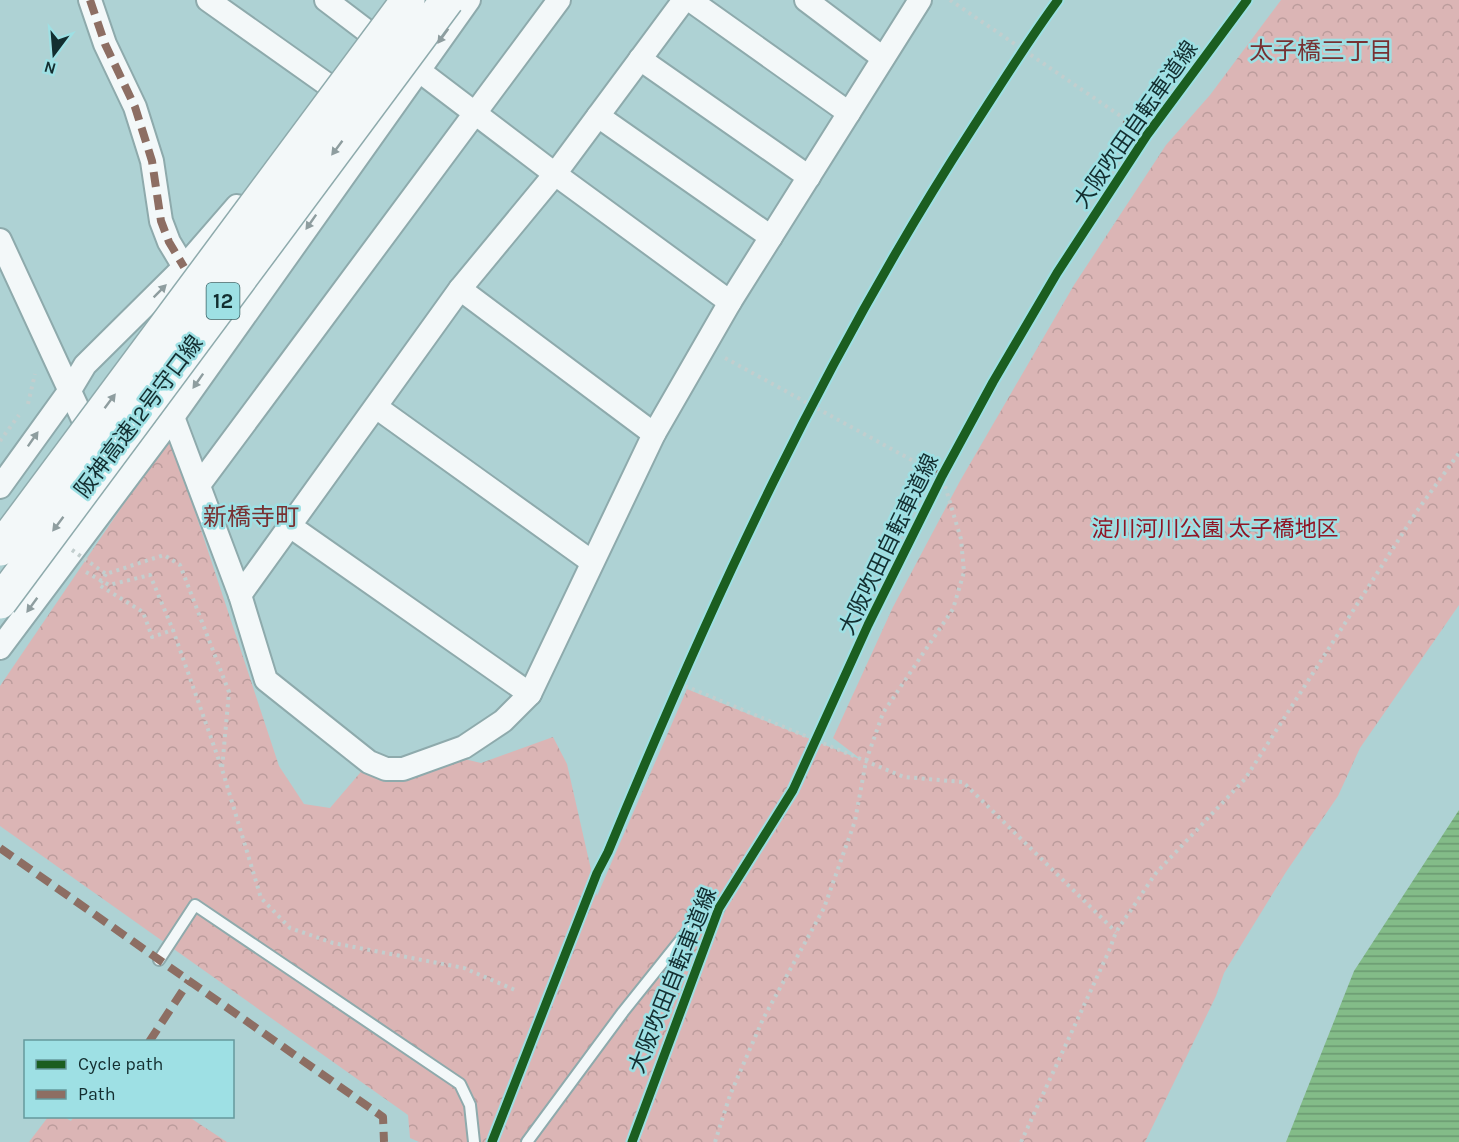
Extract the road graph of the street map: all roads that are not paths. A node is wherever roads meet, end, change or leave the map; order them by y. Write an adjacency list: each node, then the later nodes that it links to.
1 (90, 0): 25 (street)
2 (208, 0): 17 (street)
3 (326, 0): 13 (street)
4 (390, 0): 13 (street)
5 (408, 0): 36 (highway, 阪神高速12号守口線, one-way to 5, bridge)
6 (447, 0): 39 (highway, 阪神高速12号守口線 / 12, one-way to 39, bridge)
7 (469, 0): 16 (street, one-way to 16)
8 (558, 0): 19 (street)
9 (684, 0): 15 (street)
10 (690, 0): 18 (street)
11 (806, 0): 14 (street)
12 (920, 0): 14 (street)
13 (368, 30): 16 (street); 17 (street)
14 (883, 58): 18 (street)
15 (640, 59): 20 (street); 22 (street)
16 (418, 71): 19 (street); 30 (street, one-way to 30)
17 (328, 85): 25 (street)
18 (849, 112): 22 (street)
19 (474, 114): 21 (street); 32 (street)
20 (598, 116): 21 (street); 23 (street)
21 (555, 174): 26 (street); 27 (street)
22 (809, 177): 23 (street)
23 (771, 237): 27 (street)
24 (0, 240): 28 (street)
25 (184, 267): 28 (street, one-way to 25)
26 (460, 289): 29 (street); 31 (street)
27 (730, 302): 31 (street)
28 (70, 390): 33 (street, one-way to 28); 34 (street)
29 (376, 407): 35 (street); 37 (street)
30 (173, 417): 32 (street); 34 (street)
31 (654, 434): 37 (street)
32 (199, 485): 38 (street)
33 (0, 487)
34 (116, 493): 40 (street, one-way to 40)
35 (290, 526): 38 (street); 41 (street)
36 (0, 549)
37 (592, 562): 41 (street)
38 (240, 595): 41 (street)
39 (0, 602)
40 (0, 648)
41 (530, 694)
42 (719, 908): 45 (lane)
43 (159, 960): 44 (lane)
44 (474, 1142)
45 (527, 1142)

